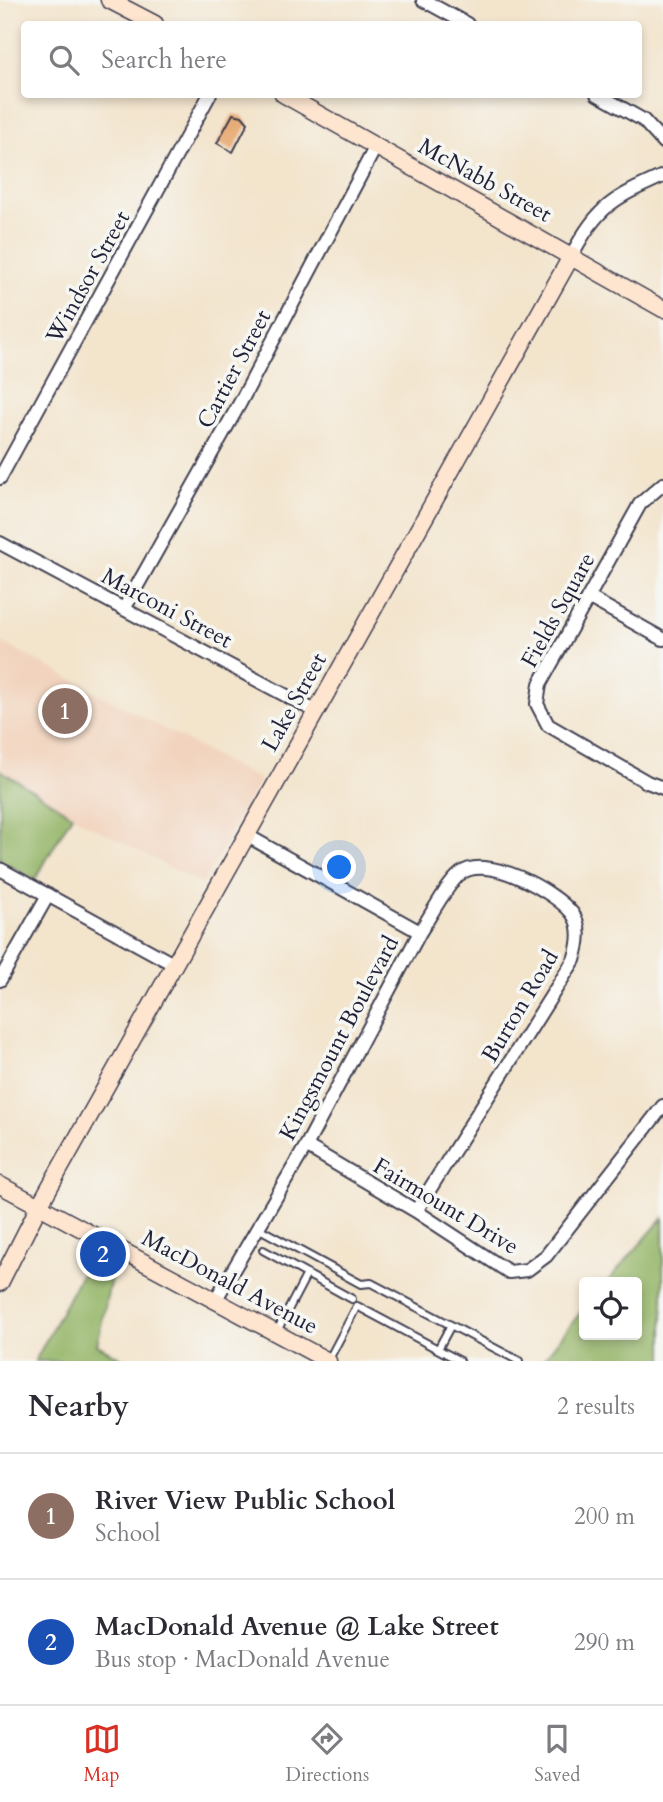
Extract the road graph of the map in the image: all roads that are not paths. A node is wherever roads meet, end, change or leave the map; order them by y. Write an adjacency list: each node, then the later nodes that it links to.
1 (109, 0): 3 (street)
2 (423, 0): 4 (street)
3 (149, 21)
4 (462, 21)
5 (208, 98): 13 (street, Windsor Street)
6 (290, 98): 9 (street, McNabb Street)
7 (604, 98): 8 (street)
8 (663, 142)
9 (376, 146): 11 (street, McNabb Street); 17 (street, Cartier Street)
10 (663, 176): 11 (street, Lake Street)
11 (572, 255): 12 (street, McNabb Street); 19 (street, Lake Street)
12 (663, 309)
13 (0, 478)
14 (663, 484): 16 (street, Fields Square)
15 (0, 543): 17 (street, Marconi Street)
16 (588, 597): 18 (street); 20 (street, Fields Square)
17 (124, 609): 19 (street, Marconi Street)
18 (663, 639)
19 (315, 711): 21 (street, Lake Street)
20 (663, 788)
21 (246, 835): 24 (street, Kingsmount Boulevard); 25 (street, Lake Street)
22 (0, 869): 23 (street)
23 (48, 895): 25 (street); 26 (street)
24 (420, 932): 28 (street, Kingsmount Boulevard); 31 (street, Burton Road)
25 (175, 965): 30 (street, Lake Street)
26 (0, 980)
27 (663, 1106): 31 (street, Fairmount Drive)
28 (306, 1146): 31 (street, Fairmount Drive); 32 (street, Kingsmount Boulevard)
29 (0, 1185): 30 (street, MacDonald Avenue)
30 (39, 1206): 35 (street, Lake Street); 36 (street, MacDonald Avenue)
31 (416, 1211)
32 (258, 1228): 36 (street, Kingsmount Boulevard); 38 (lane)
33 (263, 1250): 34 (lane)
34 (307, 1274): 37 (lane); 39 (lane)
35 (0, 1283)
36 (216, 1299): 39 (street, MacDonald Avenue)
37 (352, 1299)
38 (451, 1325): 40 (lane); 43 (lane)
39 (276, 1332): 41 (street, MacDonald Avenue)
40 (438, 1349): 41 (lane); 42 (lane)
41 (328, 1361)
42 (460, 1361)
43 (519, 1361)

